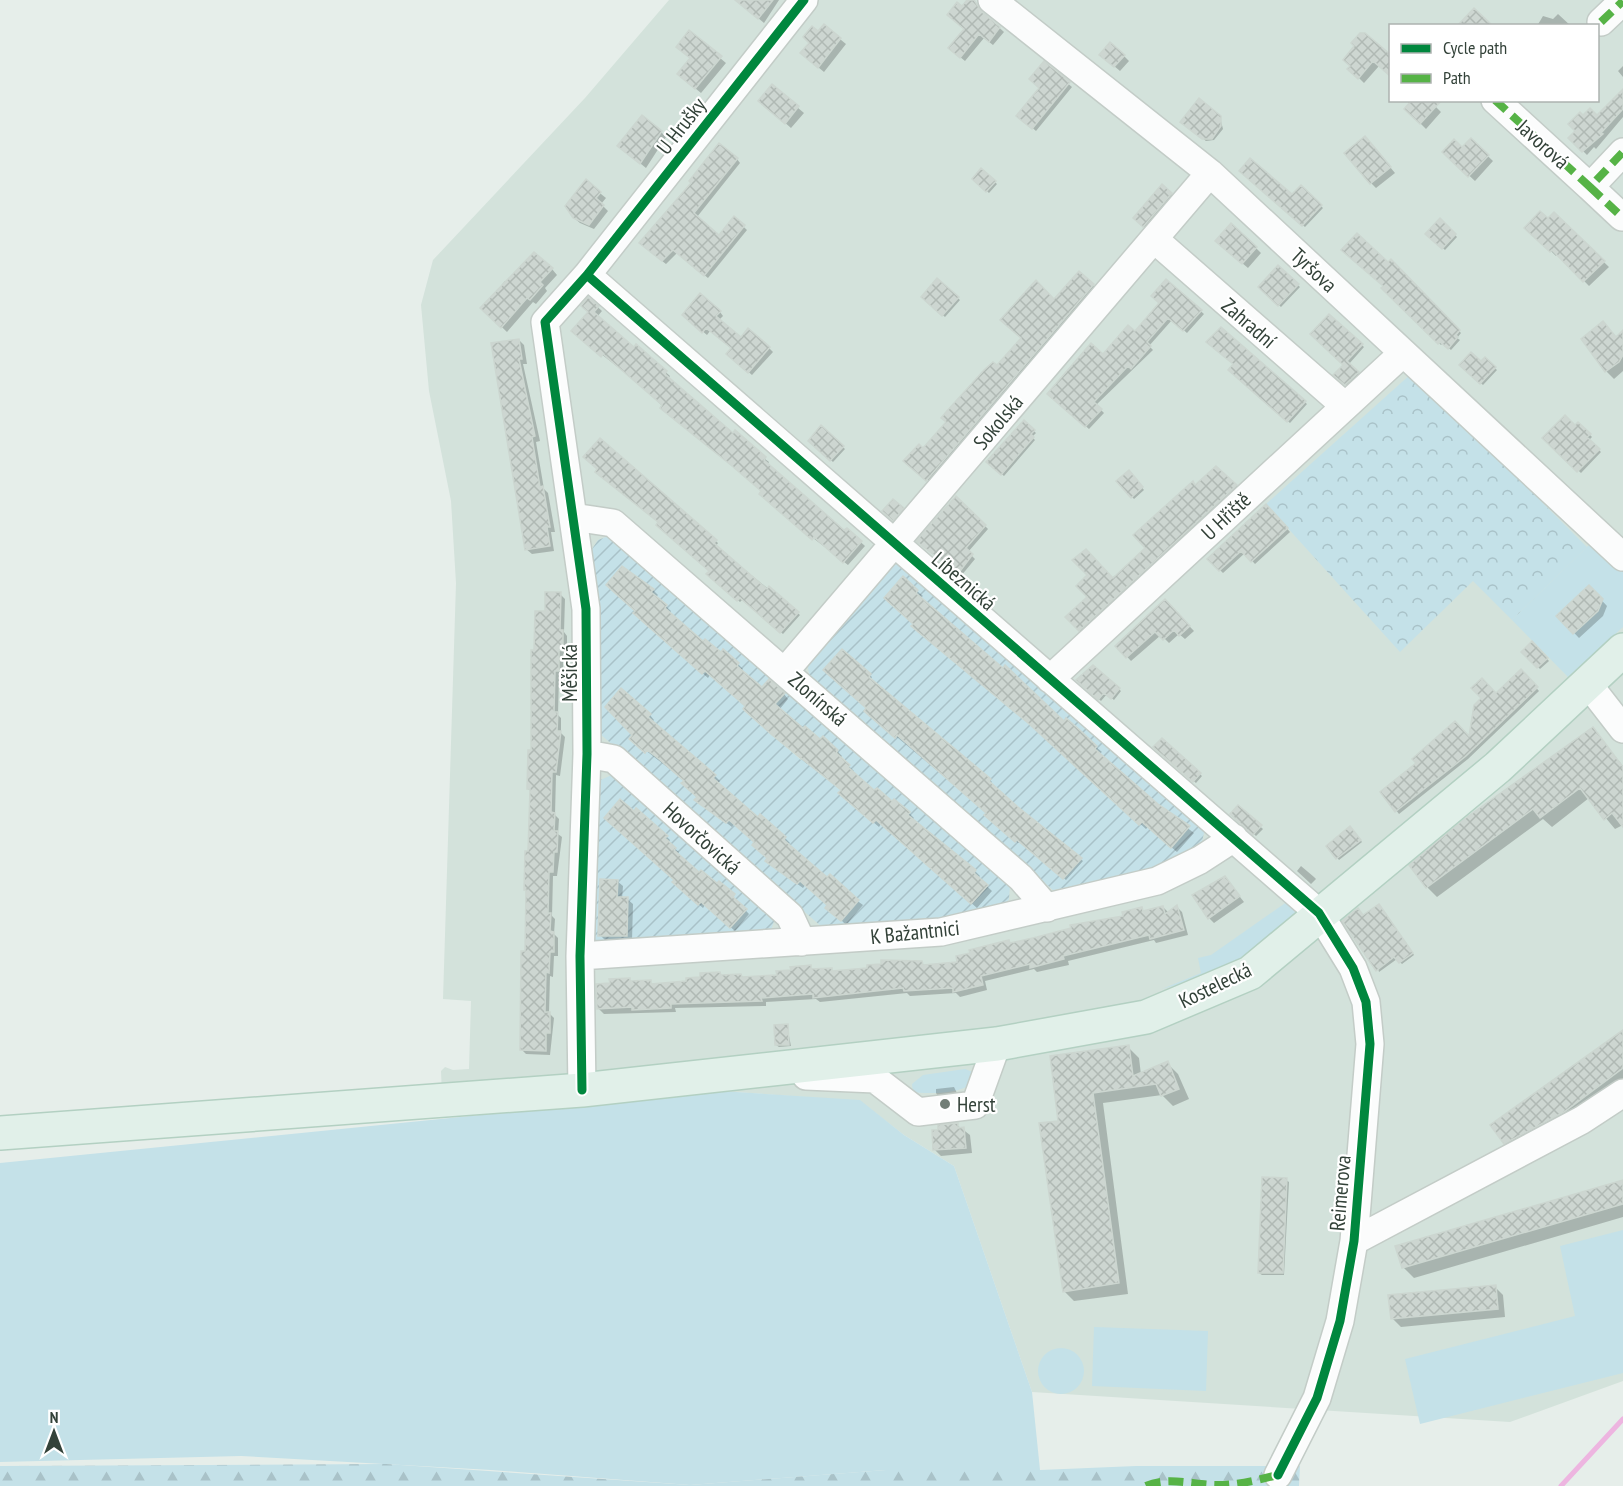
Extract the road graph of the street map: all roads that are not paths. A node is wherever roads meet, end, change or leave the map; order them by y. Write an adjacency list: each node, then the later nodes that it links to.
1 (804, 0): 11 (street, U Hrušky)
2 (992, 0): 7 (street, Tyršova)
3 (1623, 1): 4 (street)
4 (1601, 22)
5 (1497, 102): 8 (street, Javorová)
6 (1623, 152): 8 (street)
7 (1210, 173): 10 (street, Sokolská); 12 (street, Tyršova)
8 (1590, 187): 9 (street, Javorová)
9 (1622, 217)
10 (1154, 239): 13 (street, Zahradní); 15 (street, Sokolská)
11 (587, 275): 14 (street, Měšická); 15 (street, Líbeznická)
12 (1403, 352): 13 (street, U Hřiště); 16 (street, Tyršova)
13 (1345, 406): 19 (street, U Hřiště)
14 (573, 517): 18 (street, Zlonínská); 22 (street, Měšická)
15 (894, 544): 18 (street, Sokolská); 19 (street, Líbeznická)
16 (1623, 556)
17 (1623, 650): 20 (main road, Kostelecká)
18 (785, 670): 24 (street, Zlonínská)
19 (1050, 679): 23 (street, Líbeznická)
20 (1588, 684): 21 (street); 25 (main road, Kostelecká)
21 (1623, 729)
22 (587, 754): 26 (street, Hovorčovická); 27 (street, Měšická)
23 (1234, 838): 24 (street, K Bažantnici); 25 (street, Líbeznická)
24 (1047, 908): 26 (street, K Bažantnici)
25 (1319, 913): 28 (main road, Kostelecká); 35 (street, Reimerova)
26 (802, 942): 27 (street, K Bažantnici)
27 (580, 956): 32 (street, Měšická)
28 (997, 1044): 29 (main road, Kostelecká); 31 (street)
29 (899, 1055): 30 (main road, Kostelecká); 31 (street)
30 (733, 1074): 31 (street); 32 (main road, Kostelecká)
31 (875, 1079)
32 (582, 1090): 34 (main road, Kostelecká)
33 (1623, 1094): 35 (street)
34 (0, 1133)
35 (1354, 1241): 36 (street, Reimerova)
36 (1278, 1475)

